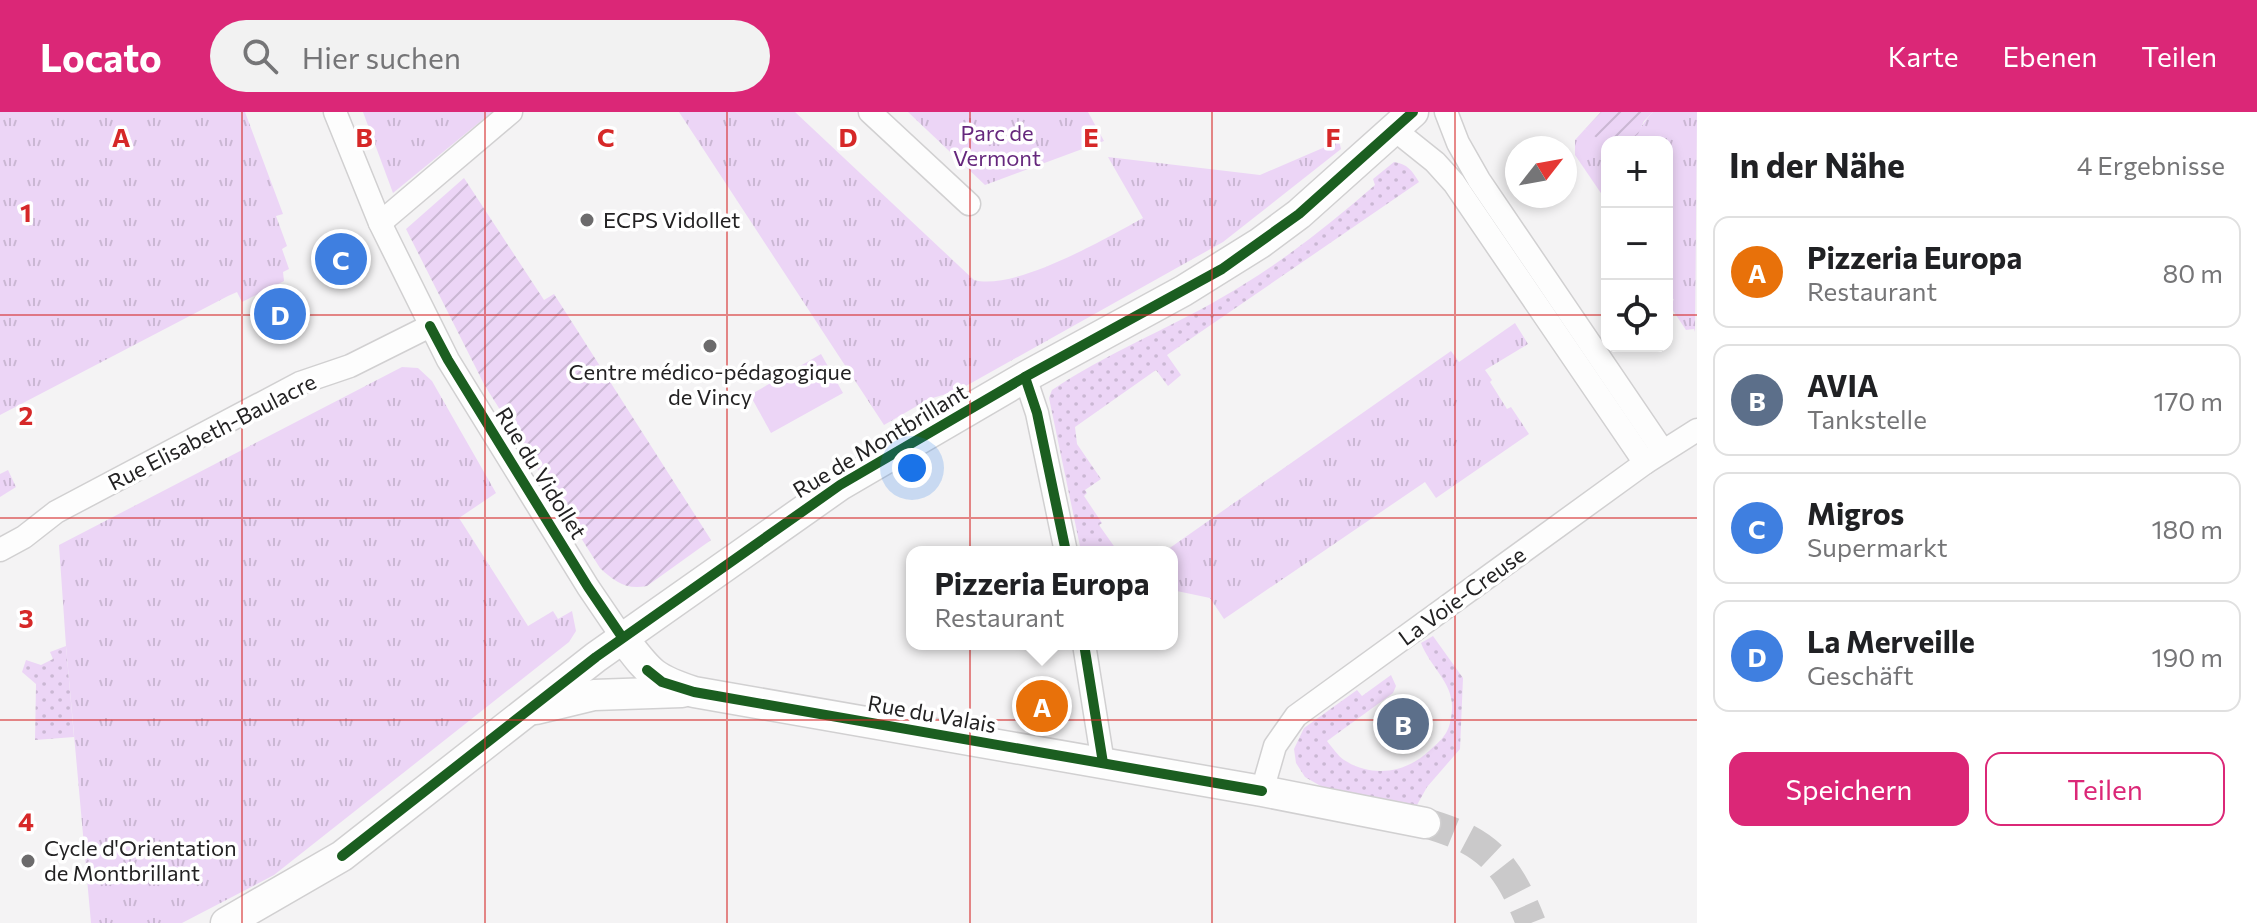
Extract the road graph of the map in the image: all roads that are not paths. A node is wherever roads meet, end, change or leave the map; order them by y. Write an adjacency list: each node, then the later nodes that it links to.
1 (335, 112): 8 (street, Rue du Vidollet)
2 (511, 112): 8 (street)
3 (870, 112): 7 (street)
4 (1446, 112): 6 (street)
5 (1404, 121): 6 (street); 10 (main road, Rue de Montbrillant)
6 (1470, 186): 12 (street)
7 (969, 204)
8 (380, 223): 9 (street, Rue du Vidollet)
9 (430, 326): 14 (street, Rue Elisabeth-Baulacre); 15 (street, Rue du Vidollet)
10 (1025, 377): 13 (street); 15 (main road, Rue de Montbrillant)
11 (1697, 430): 12 (street, La Voie-Creuse)
12 (1654, 457): 20 (street, La Voie-Creuse)
13 (1065, 546)
14 (0, 550)
15 (622, 637): 17 (main road, Rue du Valais); 18 (main road, Rue de Montbrillant)
16 (1085, 650): 19 (street)
17 (694, 692): 18 (main road); 19 (main road, Rue du Valais)
18 (526, 711): 22 (main road, Rue de Montbrillant)
19 (1103, 763): 20 (main road, Rue du Valais)
20 (1262, 791): 21 (main road, Rue du Valais)
21 (1425, 823)
22 (226, 923)

